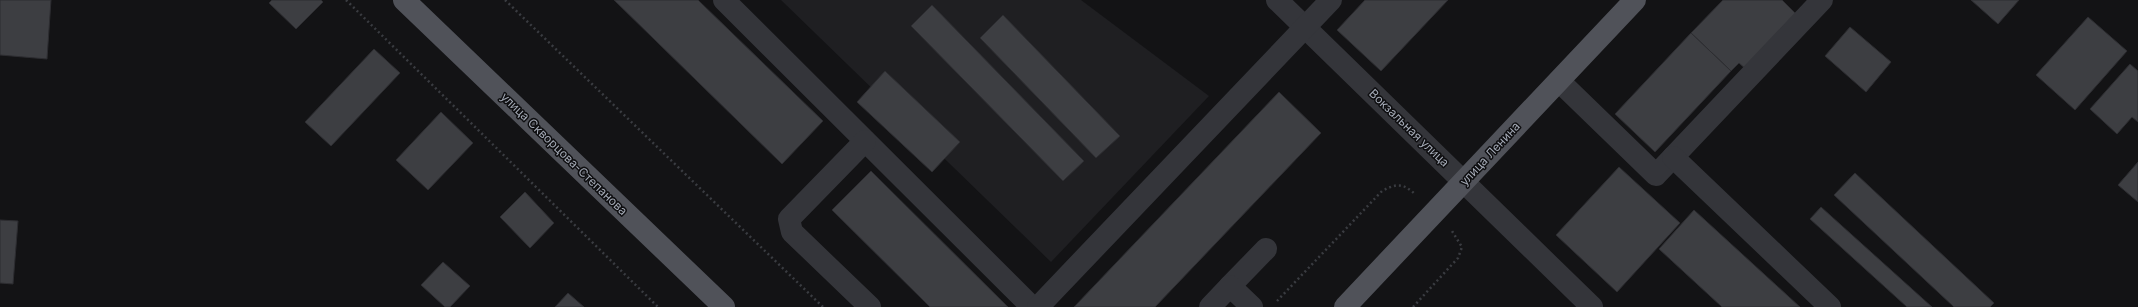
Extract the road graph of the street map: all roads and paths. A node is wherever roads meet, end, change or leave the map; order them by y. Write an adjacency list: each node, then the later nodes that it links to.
1 (346, 0): 16 (path)
2 (404, 0): 17 (main road, улица Скворцова-Степанова)
3 (505, 0): 18 (path)
4 (724, 0): 11 (street)
5 (1278, 0): 9 (street, Вокзальная улица)
6 (1331, 0): 9 (street)
7 (1635, 0): 10 (main road, улица Ленина)
8 (1814, 3): 12 (street)
9 (1305, 27): 13 (street, Вокзальная улица); 21 (street)
10 (1559, 81): 12 (street); 13 (main road, улица Ленина)
11 (865, 141): 19 (street); 20 (street)
12 (1673, 157): 26 (street)
13 (1465, 181): 24 (main road, улица Ленина); 25 (street, Вокзальная улица)
14 (1266, 249): 15 (street)
15 (1230, 286): 22 (street); 23 (street)
16 (658, 307)
17 (724, 307)
18 (823, 307)
19 (870, 307)
20 (1032, 307)
21 (1038, 307)
22 (1210, 307)
23 (1252, 307)
24 (1345, 307)
25 (1592, 307)
26 (1830, 307)

